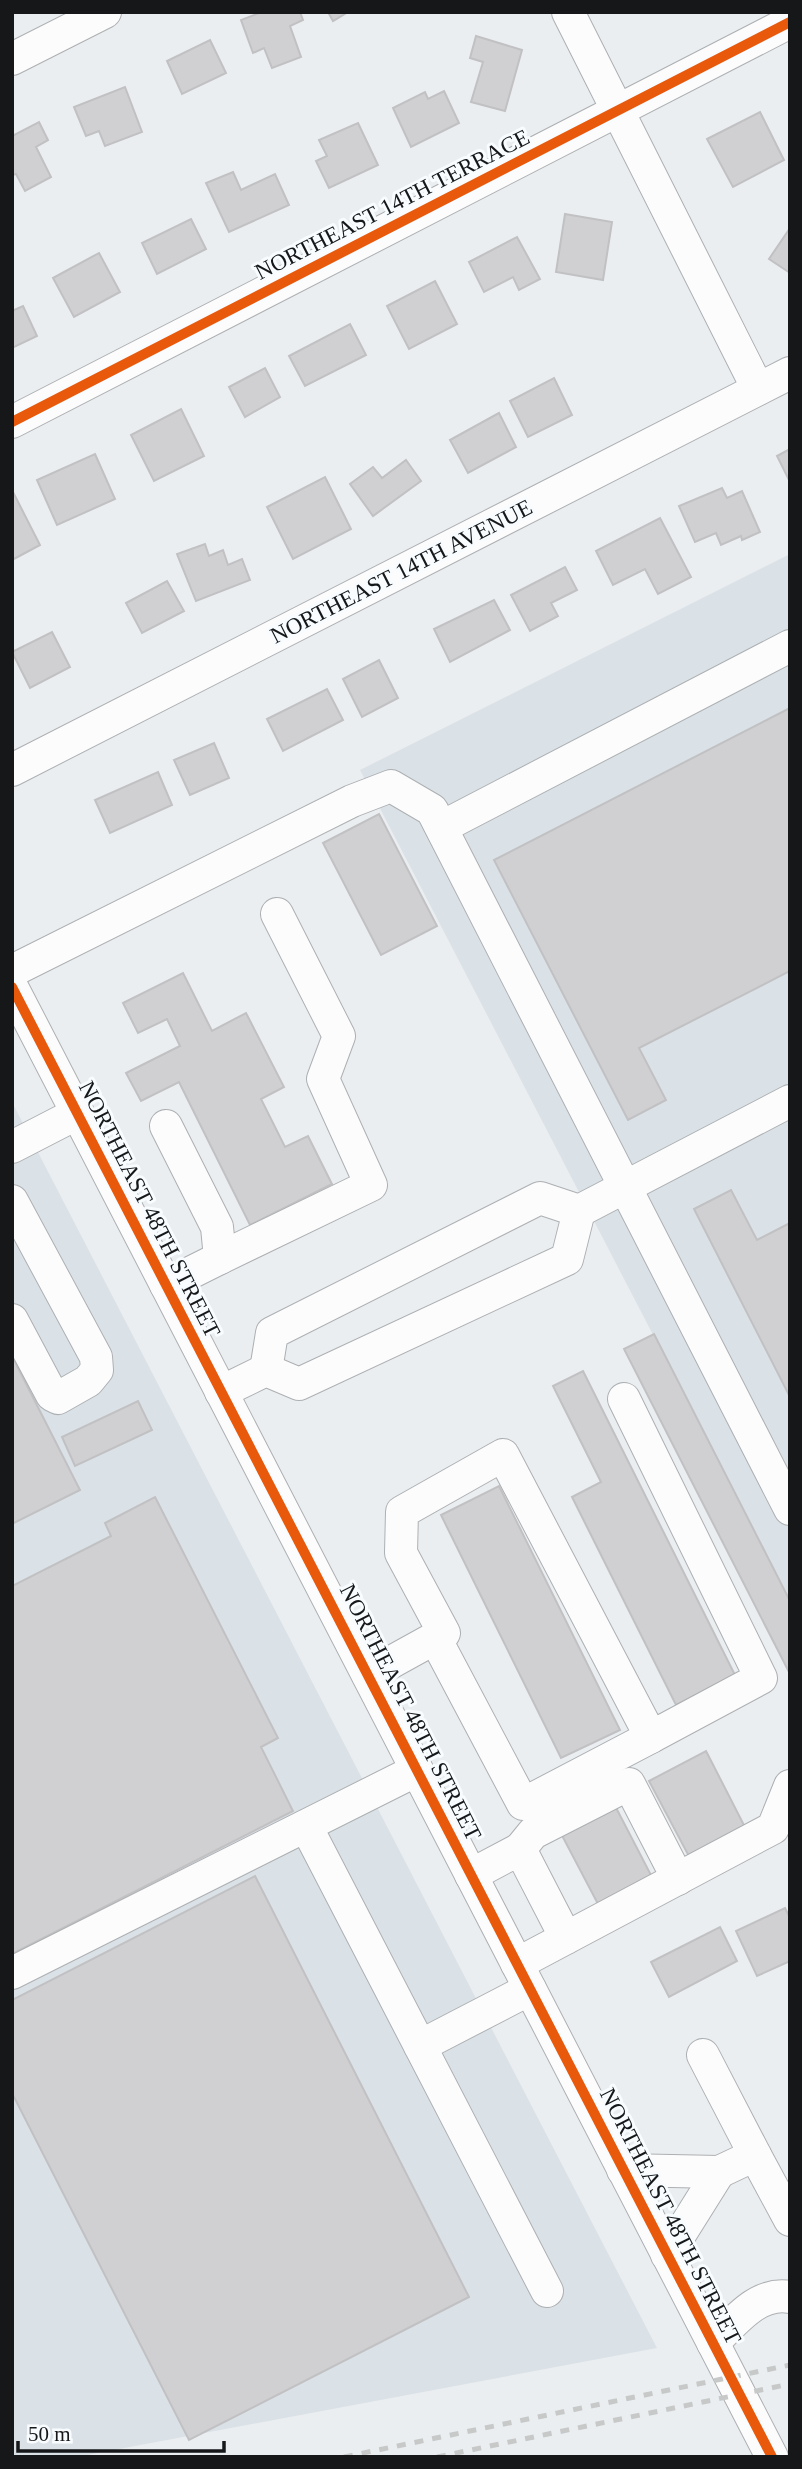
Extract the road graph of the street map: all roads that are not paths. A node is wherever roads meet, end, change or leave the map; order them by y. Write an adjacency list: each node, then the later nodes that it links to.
1 (105, 12): 4 (street)
2 (568, 12): 5 (street)
3 (790, 22): 5 (street, NORTHEAST 14TH TERRACE)
4 (12, 59)
5 (619, 111): 7 (street); 8 (street, NORTHEAST 14TH TERRACE)
6 (790, 373): 7 (street, NORTHEAST 14TH AVENUE)
7 (758, 389): 10 (street, NORTHEAST 14TH AVENUE)
8 (12, 422)
9 (790, 646): 11 (street)
10 (12, 770)
11 (442, 827): 13 (street); 19 (street)
12 (277, 914): 23 (street)
13 (12, 971)
14 (12, 987): 16 (street, NORTHEAST 48TH STREET)
15 (790, 1101): 19 (street)
16 (78, 1114): 18 (street); 24 (street, NORTHEAST 48TH STREET)
17 (166, 1126): 23 (street)
18 (12, 1147)
19 (625, 1187): 21 (street); 29 (street)
20 (12, 1201): 22 (street)
21 (579, 1211): 26 (street); 26 (street)
22 (21, 1238): 25 (street)
23 (220, 1258): 24 (street)
24 (166, 1285): 27 (street, NORTHEAST 48TH STREET)
25 (12, 1320)
26 (266, 1370): 27 (street)
27 (221, 1392): 31 (street, NORTHEAST 48TH STREET)
28 (624, 1399): 32 (street)
29 (790, 1509)
30 (435, 1638): 31 (street); 32 (street); 32 (street)
31 (368, 1675): 33 (street, NORTHEAST 48TH STREET)
32 (651, 1737)
33 (417, 1770): 35 (street); 37 (street, NORTHEAST 48TH STREET)
34 (790, 1786): 38 (street)
35 (306, 1826): 40 (street); 42 (street)
36 (520, 1849): 37 (street); 38 (street); 39 (street)
37 (471, 1875): 41 (street, NORTHEAST 48TH STREET)
38 (678, 1879): 39 (street)
39 (566, 1938): 41 (street)
40 (12, 1973)
41 (523, 1977): 42 (street); 45 (street, NORTHEAST 48TH STREET)
42 (420, 2046): 49 (street)
43 (703, 2055): 44 (street)
44 (755, 2155): 46 (street); 47 (street)
45 (624, 2170): 46 (street); 48 (street, NORTHEAST 48TH STREET)
46 (719, 2172): 48 (street)
47 (790, 2220)
48 (667, 2255): 51 (street, NORTHEAST 48TH STREET)
49 (547, 2291)
50 (790, 2297): 51 (street)
51 (713, 2343): 52 (street, NORTHEAST 48TH STREET)
52 (772, 2457)

